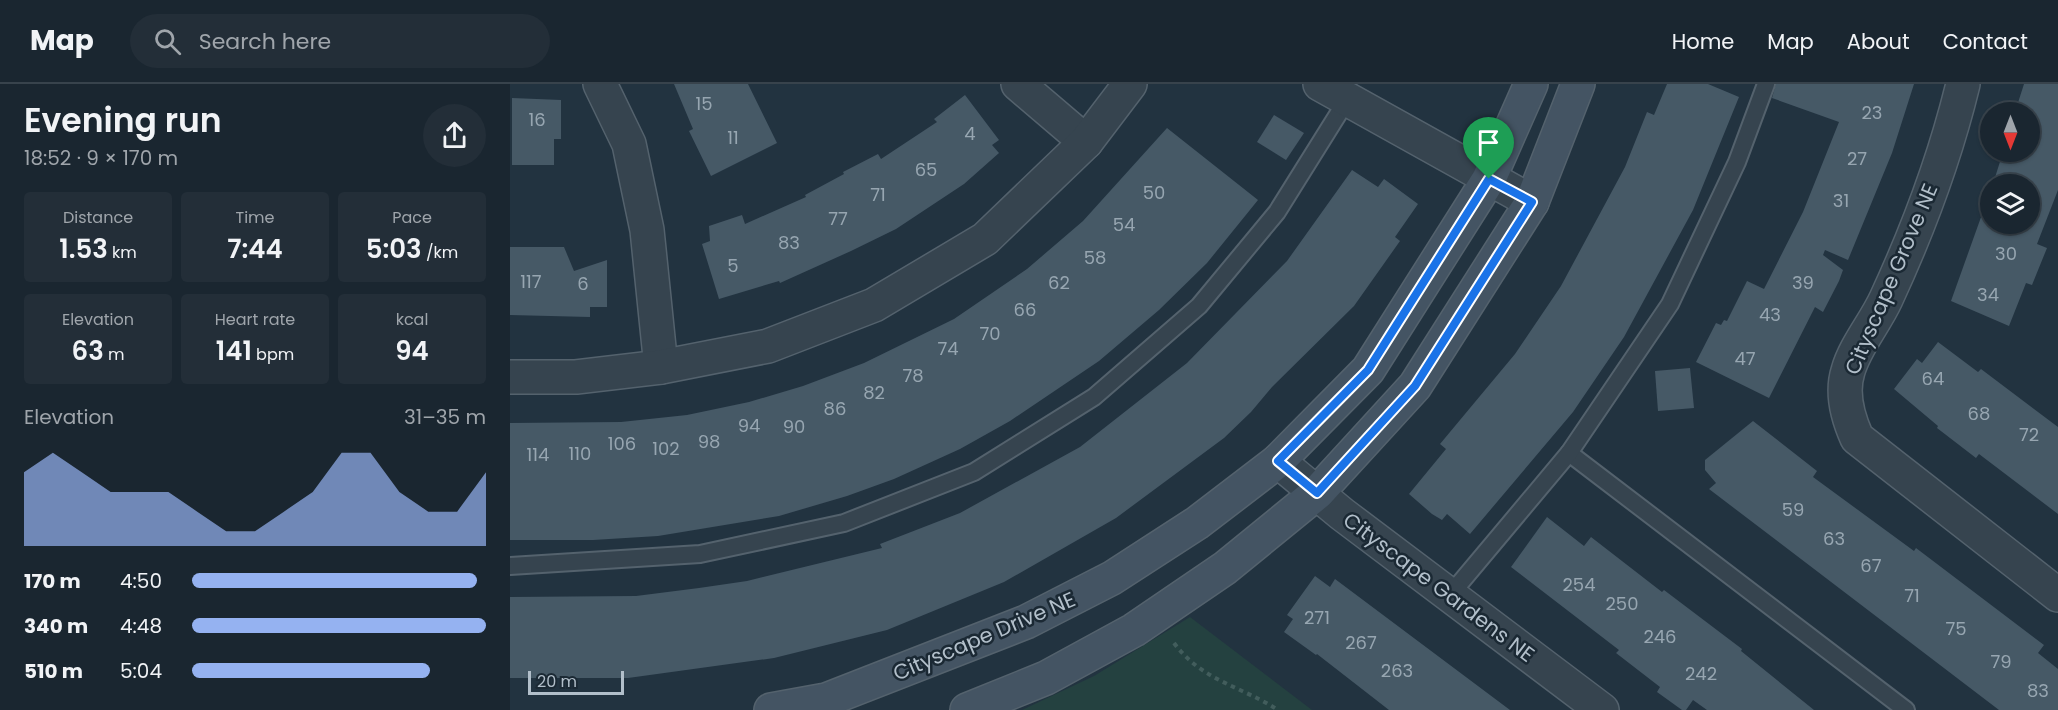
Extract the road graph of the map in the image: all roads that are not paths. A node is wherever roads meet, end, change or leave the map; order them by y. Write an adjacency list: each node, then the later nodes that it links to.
1 (600, 84): 12 (street)
2 (1018, 84): 9 (street)
3 (1130, 84): 9 (street)
4 (1531, 84): 10 (street, Cityscape Drive NE)
5 (1578, 84): 11 (street)
6 (1766, 84): 14 (lane)
7 (1963, 84): 19 (street, Cityscape Grove NE)
8 (1333, 92): 10 (street); 17 (lane)
9 (1086, 142): 12 (street)
10 (1489, 179): 11 (street); 15 (street, Cityscape Drive NE)
11 (1532, 202): 16 (street)
12 (661, 367): 13 (street)
13 (510, 376)
14 (1569, 453): 18 (lane); 23 (lane)
15 (1278, 461): 16 (street, Cityscape Gardens NE); 20 (street, Cityscape Drive NE)
16 (1317, 493): 18 (street, Cityscape Gardens NE); 21 (street)
17 (510, 566)
18 (1450, 595): 22 (street, Cityscape Gardens NE)
19 (2058, 595)
20 (771, 710)
21 (968, 710)
22 (1602, 710)
23 (1906, 710)

